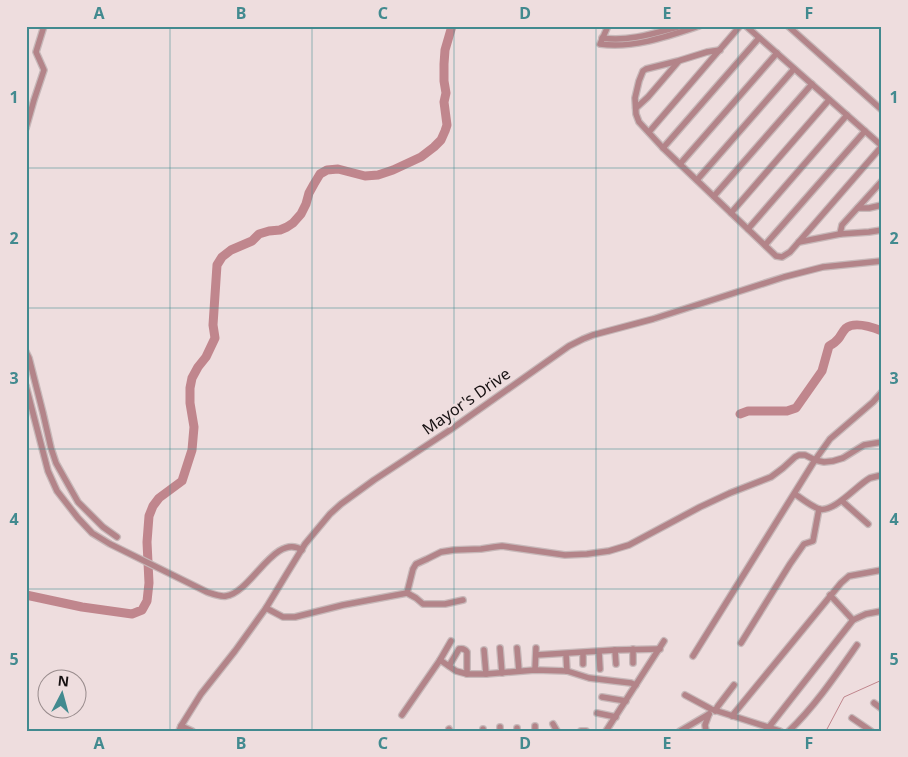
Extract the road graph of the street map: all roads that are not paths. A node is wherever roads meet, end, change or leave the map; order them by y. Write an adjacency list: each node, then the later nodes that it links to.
1 (44, 26): 19 (street)
2 (608, 26): 8 (street)
3 (681, 26): 8 (street)
4 (699, 26): 8 (street)
5 (740, 26): 10 (street)
6 (746, 26): 9 (street)
7 (788, 26): 17 (street)
8 (602, 38)
9 (759, 38): 11 (street); 23 (street)
10 (720, 50): 12 (street); 21 (street)
11 (776, 53): 13 (street); 24 (street)
12 (678, 61): 16 (street); 16 (street)
13 (794, 69): 14 (street); 25 (street)
14 (812, 84): 15 (street); 27 (street)
15 (829, 100): 18 (street); 30 (street)
16 (636, 108): 21 (street)
17 (882, 110)
18 (847, 115): 20 (street); 31 (street)
19 (26, 128)
20 (865, 131): 22 (street); 35 (street)
21 (649, 132): 23 (street)
22 (882, 146): 34 (street)
23 (663, 148): 24 (street)
24 (680, 164): 25 (street)
25 (697, 180): 27 (street)
26 (882, 181): 29 (street)
27 (714, 196): 30 (street)
28 (882, 205): 29 (street)
29 (858, 208): 33 (street)
30 (731, 212): 31 (street)
31 (748, 229): 35 (street)
32 (882, 230): 33 (street)
33 (840, 234): 34 (street)
34 (799, 242): 35 (street)
35 (765, 245)
36 (882, 261): 48 (street, Mayor's Drive)
37 (26, 352): 47 (street)
38 (26, 386): 48 (street)
39 (882, 392): 41 (street)
40 (882, 442): 41 (street)
41 (815, 460): 43 (street); 50 (street)
42 (882, 475): 44 (street)
43 (795, 494): 45 (street); 71 (street)
44 (842, 501): 45 (street); 46 (street)
45 (819, 509): 58 (street)
46 (868, 524)
47 (117, 537)
48 (302, 550): 53 (street, Mayor's Drive)
49 (882, 570): 51 (street)
50 (408, 593): 52 (street); 53 (street)
51 (830, 595): 55 (street); 94 (street)
52 (463, 600)
53 (266, 608): 99 (street, Mayor's Drive)
54 (882, 611): 55 (street)
55 (854, 620): 98 (street)
56 (452, 641): 72 (street)
57 (664, 641): 63 (street)
58 (741, 643)
59 (857, 645): 108 (street)
60 (500, 648): 81 (street)
61 (517, 648): 80 (street)
62 (536, 648): 70 (street)
63 (660, 648): 64 (street); 84 (street)
64 (632, 649): 66 (street); 73 (street)
65 (484, 650): 83 (street)
66 (616, 650): 67 (street); 75 (street)
67 (599, 652): 68 (street); 77 (street)
68 (583, 653): 69 (street); 74 (street)
69 (566, 654): 70 (street); 79 (street)
70 (536, 655): 78 (street)
71 (693, 656)
72 (440, 660): 76 (street); 93 (street)
73 (633, 663)
74 (583, 664)
75 (616, 664)
76 (449, 666): 82 (street); 82 (street)
77 (600, 669)
78 (535, 670): 79 (street); 80 (street)
79 (567, 671): 84 (street)
80 (519, 672): 81 (street)
81 (502, 673): 83 (street)
82 (467, 674): 83 (street)
83 (486, 674)
84 (636, 685): 88 (street)
85 (734, 686): 91 (street)
86 (685, 695): 91 (street)
87 (602, 697): 88 (street)
88 (626, 701): 95 (street)
89 (874, 703): 90 (street)
90 (882, 708)
91 (712, 711): 94 (street); 105 (street); 106 (street)
92 (597, 713): 95 (street)
93 (402, 715)
94 (732, 716): 98 (street)
95 (616, 717): 104 (street)
96 (852, 718): 109 (street)
97 (553, 724): 101 (street)
98 (769, 727): 107 (street)
99 (180, 728): 100 (street)
100 (192, 731)
101 (557, 731)
102 (581, 731): 103 (street)
103 (586, 731)
104 (606, 731)
105 (680, 731)
106 (706, 731)
107 (780, 731)
108 (789, 731)
109 (871, 731)

